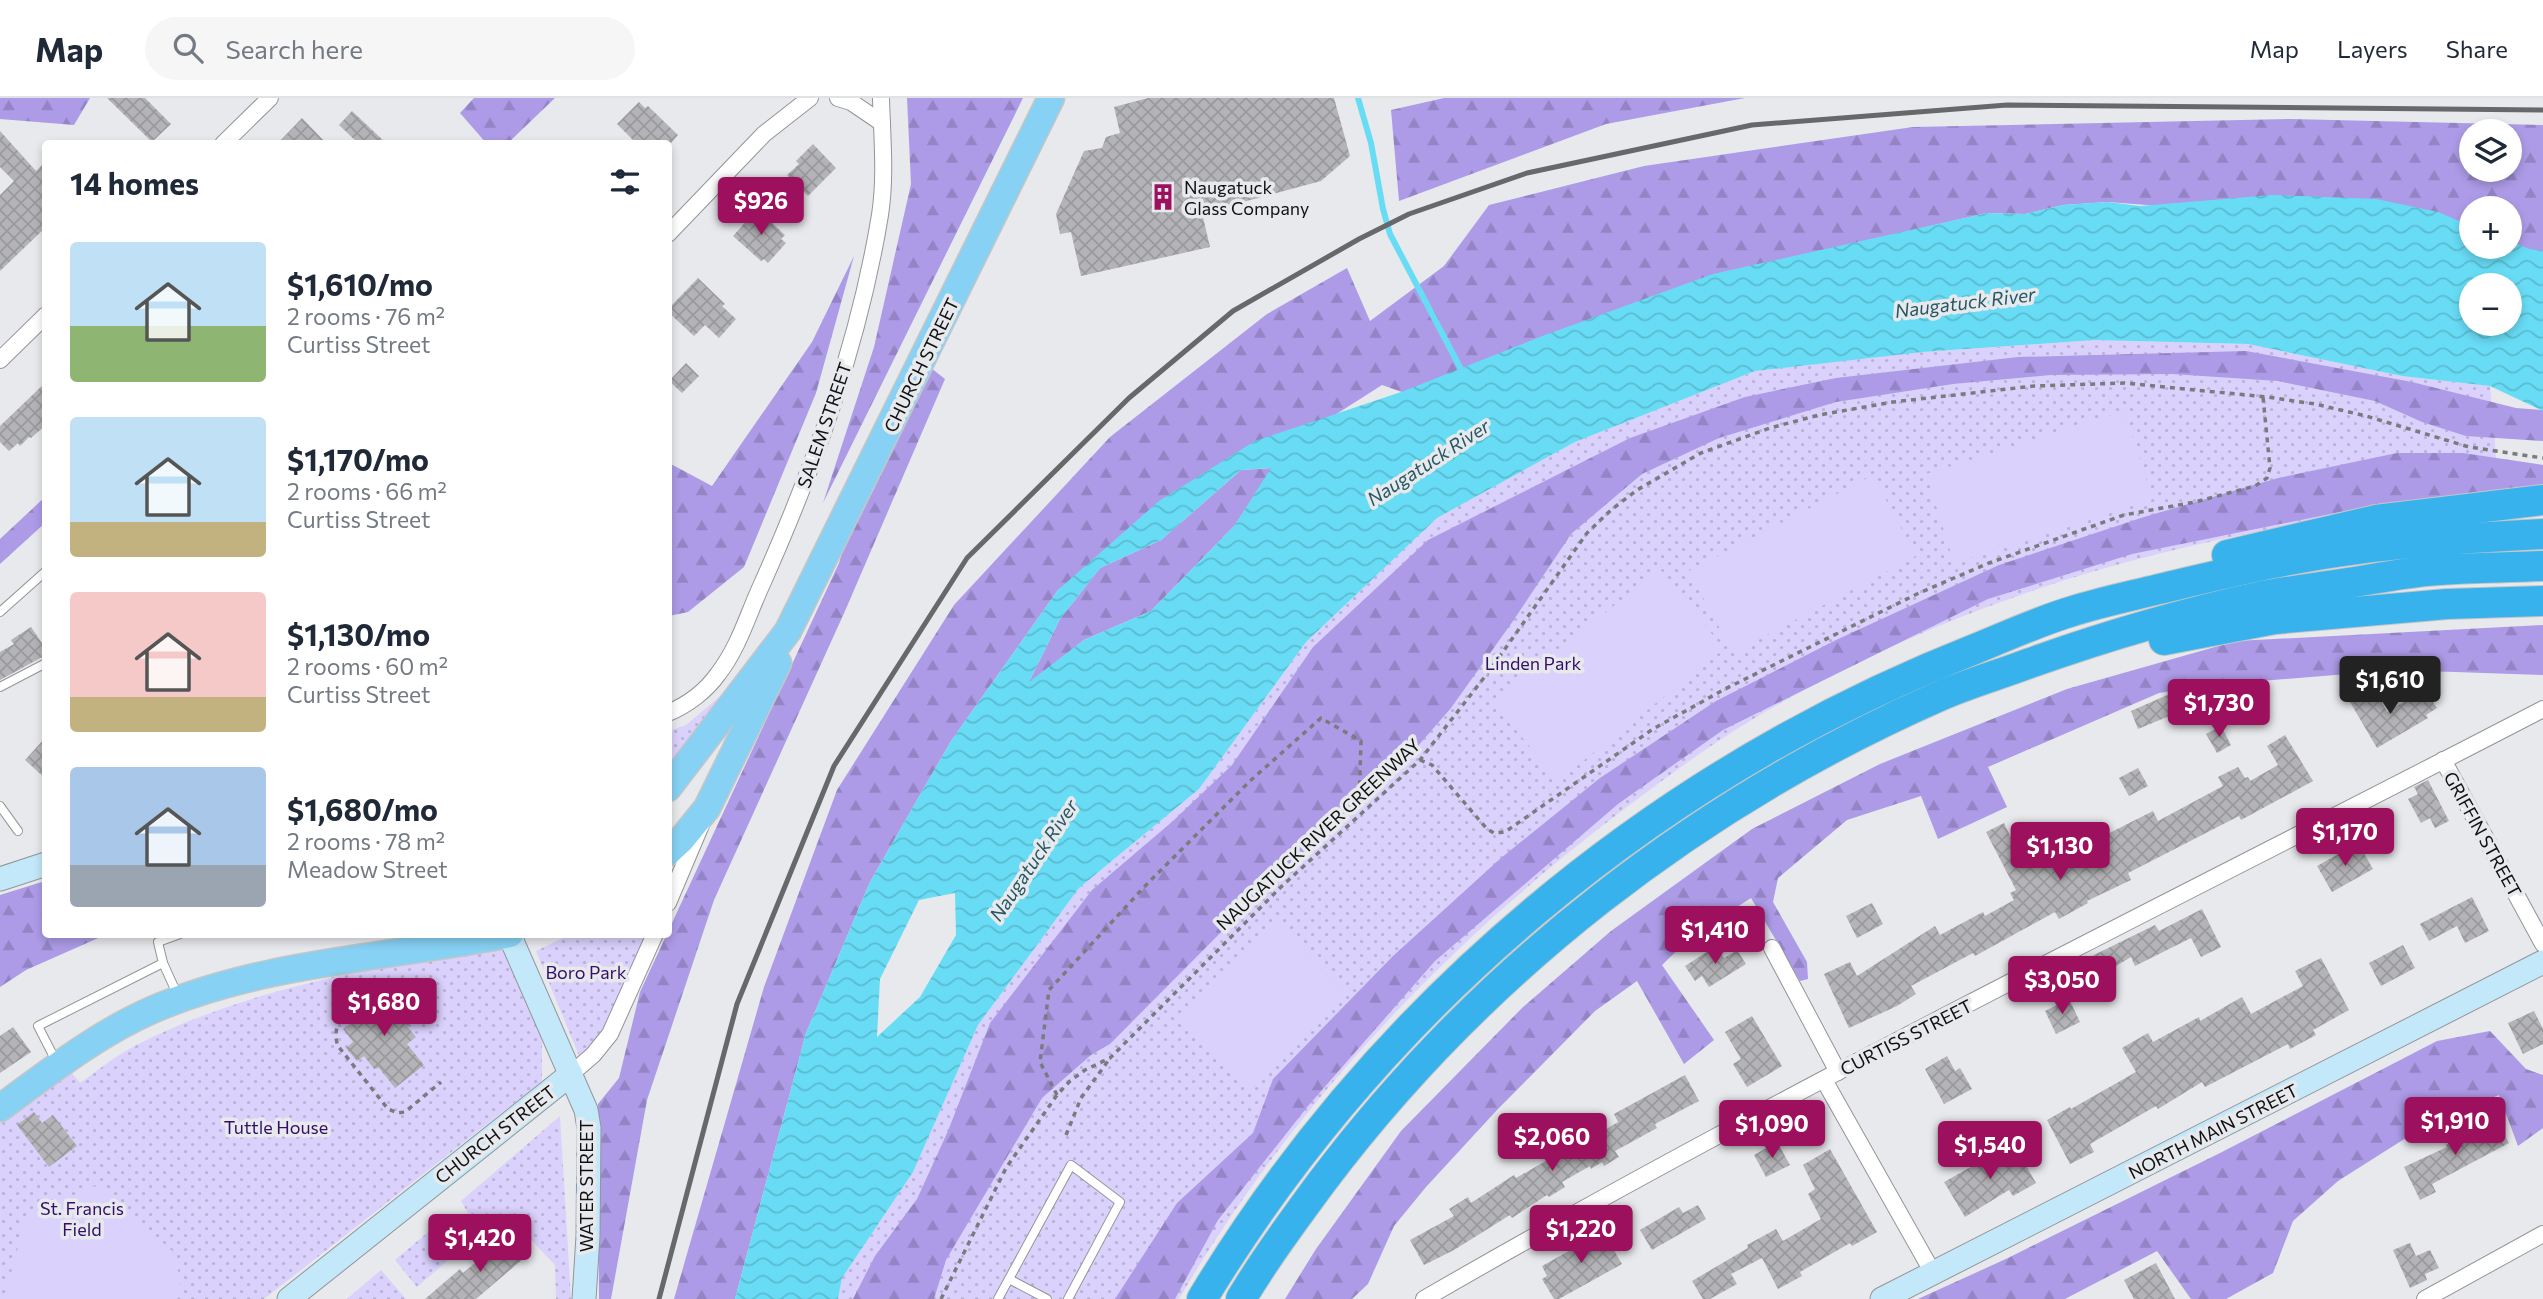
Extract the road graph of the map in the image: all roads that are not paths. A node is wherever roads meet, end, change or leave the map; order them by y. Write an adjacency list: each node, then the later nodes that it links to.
1 (271, 98): 7 (street)
2 (810, 98): 8 (street)
3 (838, 98): 6 (street)
4 (881, 98): 6 (street, SALEM STREET)
5 (1051, 98): 17 (main road, CHURCH STREET)
6 (882, 123): 23 (street, SALEM STREET)
7 (227, 140)
8 (672, 230)
9 (42, 319): 10 (street)
10 (0, 360)
11 (2543, 500): 19 (highway)
12 (2543, 534): 19 (highway)
13 (2543, 566): 21 (highway)
14 (42, 575): 16 (lane)
15 (2543, 601): 21 (highway)
16 (0, 612)
17 (788, 631): 25 (main road, CHURCH STREET); 27 (main road, CHURCH STREET)
18 (42, 665): 20 (lane)
19 (1905, 676): 54 (highway)
20 (0, 687)
21 (1946, 693): 55 (highway)
22 (2543, 709): 24 (street, CURTISS STREET)
23 (672, 710)
24 (2443, 761): 37 (street, GRIFFIN STREET); 44 (street, CURTISS STREET)
25 (672, 783)
26 (0, 806): 28 (lane)
27 (707, 808): 29 (main road, CHURCH STREET); 32 (street)
28 (18, 831)
29 (672, 848)
30 (42, 865): 31 (street)
31 (0, 879)
32 (672, 894)
33 (169, 938): 40 (lane)
34 (482, 938): 41 (main road)
35 (510, 938): 43 (street, WATER STREET)
36 (653, 938): 43 (street)
37 (2543, 944)
38 (1772, 948): 44 (street)
39 (2543, 962): 47 (street, NORTH MAIN STREET)
40 (163, 963): 41 (lane); 42 (lane)
41 (180, 999): 42 (main road)
42 (58, 1066): 45 (main road)
43 (571, 1074): 49 (street, CHURCH STREET); 50 (street, WATER STREET)
44 (1832, 1076): 47 (street); 56 (street, CURTISS STREET)
45 (0, 1108)
46 (2543, 1234): 58 (street)
47 (1933, 1273): 57 (street, NORTH MAIN STREET)
48 (1009, 1279): 51 (lane); 52 (lane); 53 (lane)
49 (289, 1299)
50 (584, 1299)
51 (998, 1299)
52 (1047, 1299)
53 (1068, 1299)
54 (1202, 1299)
55 (1241, 1299)
56 (1424, 1299)
57 (1882, 1299)
58 (2425, 1299)

